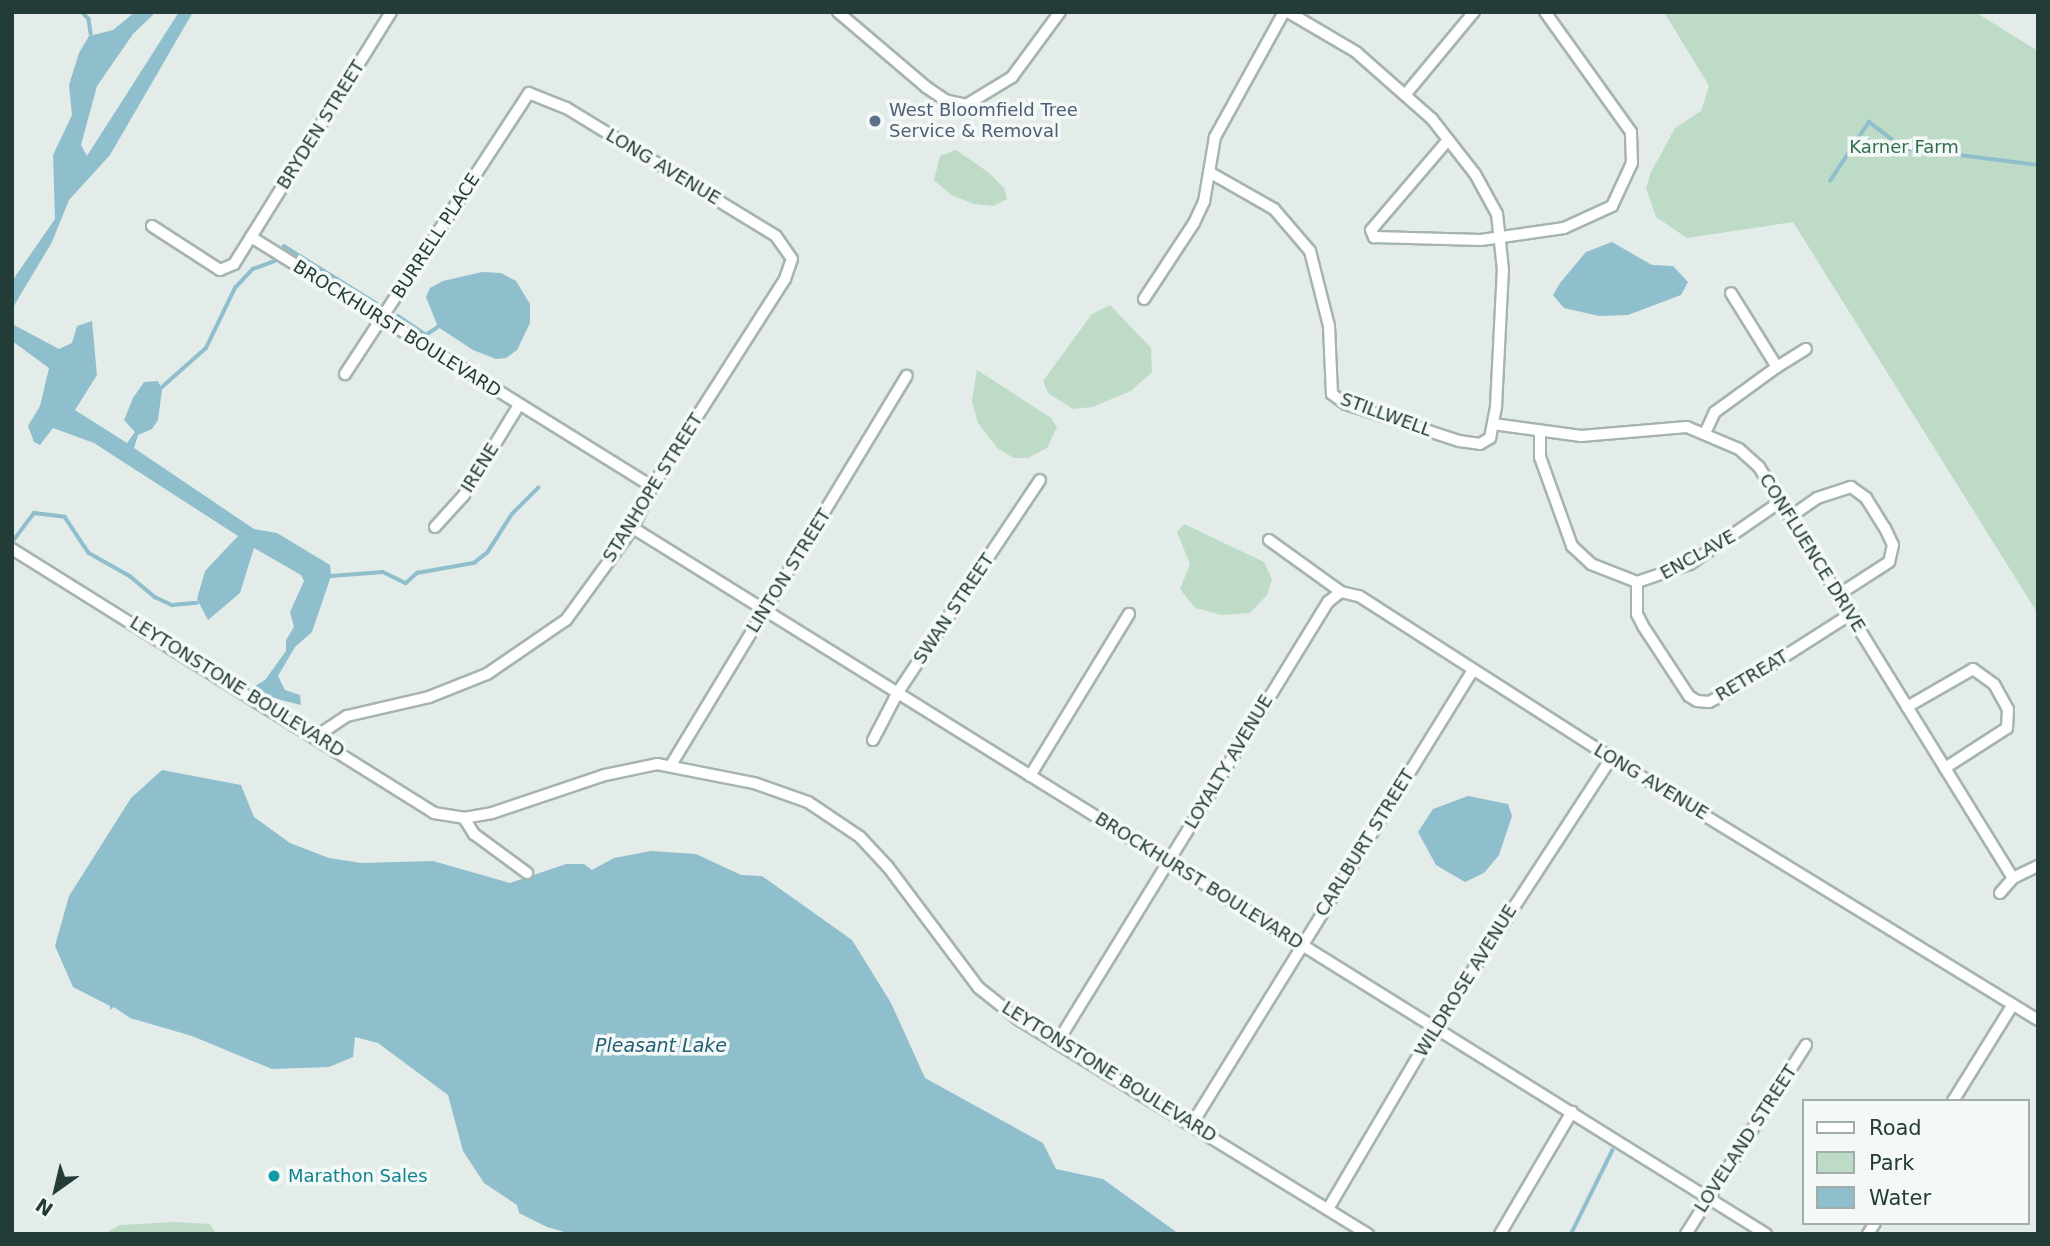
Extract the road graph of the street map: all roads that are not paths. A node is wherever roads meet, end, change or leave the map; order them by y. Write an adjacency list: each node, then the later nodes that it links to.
1 (391, 12): 12 (street, BRYDEN STREET)
2 (838, 12): 3 (street)
3 (1060, 12)
4 (1286, 12): 7 (street); 10 (street)
5 (1474, 12): 7 (street)
6 (1545, 12): 13 (street)
7 (1405, 95): 9 (street)
8 (525, 96): 14 (street, LONG AVENUE); 17 (street, BURRELL PLACE)
9 (1448, 140): 13 (street); 13 (street)
10 (1209, 172): 16 (street); 23 (street, STILLWELL)
11 (152, 226): 12 (street)
12 (251, 237): 17 (street, BROCKHURST BOULEVARD)
13 (1499, 237): 23 (street)
14 (792, 259): 27 (street, STANHOPE STREET)
15 (1731, 293): 19 (street)
16 (1144, 299)
17 (381, 320): 20 (street, BURRELL PLACE); 22 (street, BROCKHURST BOULEVARD)
18 (1806, 349): 19 (street)
19 (1777, 367): 25 (street)
20 (345, 374)
21 (907, 376): 37 (street, LINTON STREET)
22 (519, 405): 27 (street, BROCKHURST BOULEVARD); 30 (street, IRENE)
23 (1493, 424): 24 (street, CONFLUENCE DRIVE)
24 (1540, 431): 25 (street, CONFLUENCE DRIVE); 34 (street, ENCLAVE)
25 (1706, 431): 28 (street, CONFLUENCE DRIVE)
26 (1040, 480): 41 (street, SWAN STREET)
27 (652, 487): 31 (street, STANHOPE STREET)
28 (1780, 502): 29 (street, CONFLUENCE DRIVE); 34 (street, ENCLAVE)
29 (1790, 517): 36 (street, CONFLUENCE DRIVE); 36 (street)
30 (435, 527)
31 (633, 528): 37 (street, BROCKHURST BOULEVARD); 43 (street, STANHOPE STREET)
32 (1269, 540): 35 (street, LONG AVENUE)
33 (12, 549): 43 (street, LEYTONSTONE BOULEVARD)
34 (1637, 582): 39 (street, RETREAT)
35 (1340, 592): 40 (street, LONG AVENUE); 50 (street, LOYALTY AVENUE)
36 (1838, 595): 39 (street, CONFLUENCE DRIVE)
37 (765, 610): 41 (street, BROCKHURST BOULEVARD); 46 (street, LINTON STREET)
38 (1129, 614): 48 (street)
39 (1851, 614): 42 (street, CONFLUENCE DRIVE)
40 (1473, 670): 45 (street, LONG AVENUE); 55 (street, CARLBURT STREET)
41 (898, 692): 44 (street, SWAN STREET); 48 (street, BROCKHURST BOULEVARD)
42 (1907, 706): 47 (street, CONFLUENCE DRIVE); 47 (street)
43 (317, 736): 49 (street, LEYTONSTONE BOULEVARD)
44 (873, 740)
45 (1611, 758): 56 (street, LONG AVENUE); 58 (street, WILDROSE AVENUE)
46 (671, 765): 49 (street, LEYTONSTONE BOULEVARD); 59 (street, LEYTONSTONE BOULEVARD)
47 (1945, 768): 53 (street, CONFLUENCE DRIVE)
48 (1030, 776): 50 (street, BROCKHURST BOULEVARD)
49 (464, 818): 52 (street)
50 (1167, 861): 55 (street, BROCKHURST BOULEVARD); 59 (street, LOYALTY AVENUE)
51 (2038, 866): 53 (street)
52 (527, 873)
53 (2013, 878): 54 (street)
54 (2000, 893)
55 (1301, 944): 58 (street, BROCKHURST BOULEVARD); 63 (street, CARLBURT STREET)
56 (2012, 1006): 57 (street, LONG AVENUE); 61 (street)
57 (2038, 1020)
58 (1437, 1027): 62 (street, BROCKHURST BOULEVARD); 65 (street, WILDROSE AVENUE)
59 (1057, 1043): 63 (street, LEYTONSTONE BOULEVARD)
60 (1806, 1045): 64 (street, LOVELAND STREET)
61 (1954, 1099)
62 (1572, 1112): 64 (street, BROCKHURST BOULEVARD); 67 (street)
63 (1192, 1124): 65 (street, LEYTONSTONE BOULEVARD)
64 (1708, 1197): 68 (street, LOVELAND STREET); 69 (street, BROCKHURST BOULEVARD)
65 (1328, 1209): 66 (street, LEYTONSTONE BOULEVARD)
66 (1368, 1234)
67 (1500, 1234)
68 (1686, 1234)
69 (1766, 1234)

